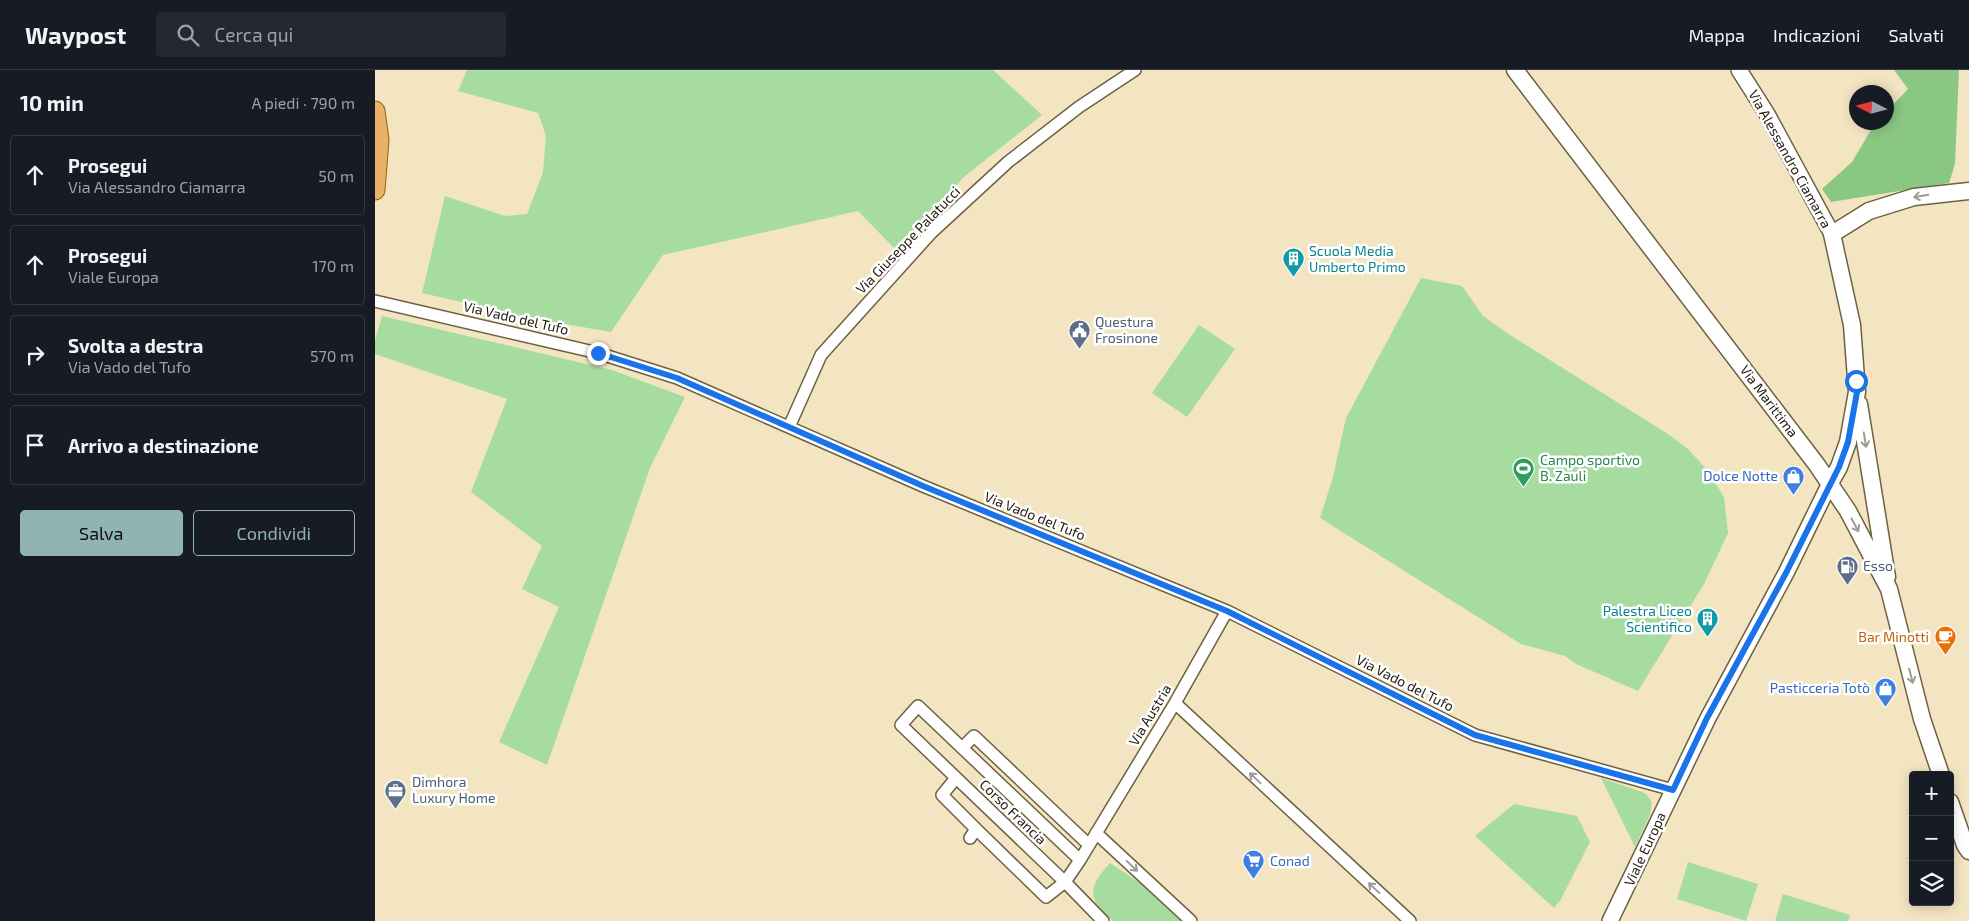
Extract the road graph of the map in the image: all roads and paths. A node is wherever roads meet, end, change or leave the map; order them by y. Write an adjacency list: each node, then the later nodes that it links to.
1 (1135, 70): 10 (street, Via Giuseppe Palatucci)
2 (1515, 70): 11 (main road, Via Marittima)
3 (1739, 70): 7 (street, Via Alessandro Ciamarra)
4 (375, 111): 5 (main road)
5 (375, 190)
6 (1969, 191): 7 (main road, one-way to 7)
7 (1832, 234): 9 (main road, Via Alessandro Ciamarra)
8 (375, 301): 10 (street, Via Vado del Tufo)
9 (1857, 392): 11 (main road, Via Alessandro Ciamarra); 12 (main road, one-way to 12)
10 (789, 427): 13 (street, Via Vado del Tufo)
11 (1830, 483): 12 (main road, Via Marittima, one-way to 12); 18 (street, Viale Europa)
12 (1889, 589): 16 (main road, Via Marittima, one-way to 16)
13 (1227, 611): 14 (street, Via Austria); 18 (street, Via Vado del Tufo)
14 (1175, 703): 20 (street, Via Austria); 27 (street, one-way to 14)
15 (962, 748): 17 (street, Corso Francia); 21 (street); 23 (street)
16 (1940, 771)
17 (956, 778): 24 (street, Corso Francia); 24 (street, Via Austria)
18 (1673, 790): 28 (street, Viale Europa)
19 (1954, 813): 22 (main road)
20 (1097, 833): 21 (street, Via Austria); 26 (street, one-way to 26)
21 (1089, 845): 23 (street, Via Austria)
22 (1969, 851)
23 (1080, 860): 24 (street, Via Austria)
24 (1065, 882): 25 (street, Corso Francia)
25 (1103, 921)
26 (1191, 921)
27 (1410, 921)
28 (1610, 921)

